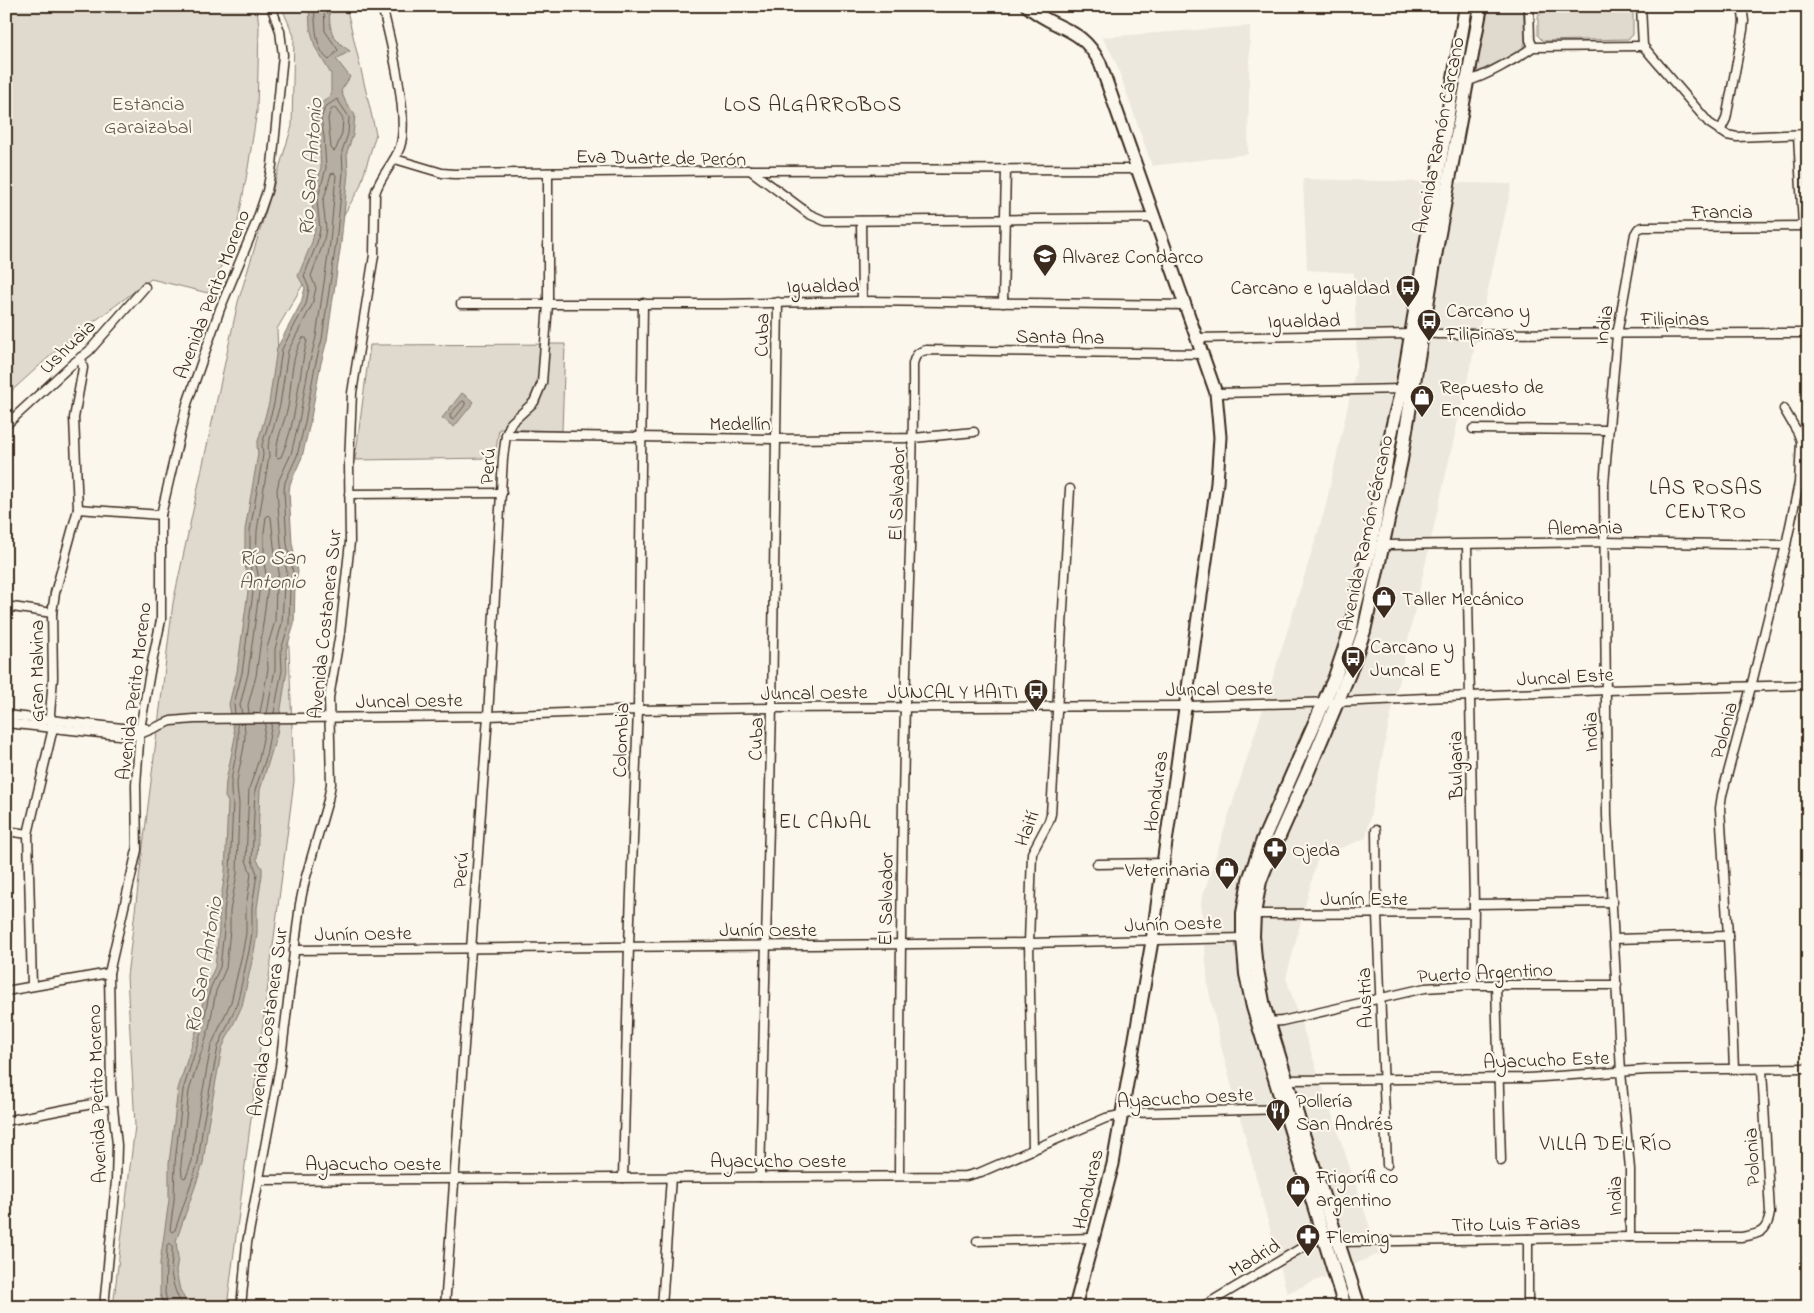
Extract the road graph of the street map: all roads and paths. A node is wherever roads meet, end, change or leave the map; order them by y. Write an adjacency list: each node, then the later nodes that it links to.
1 (271, 6): 57 (street, Avenida Perito Moreno)
2 (382, 6): 17 (street, Avenida Costanera Sur)
3 (1027, 6): 18 (main road, Honduras)
4 (1466, 6): 12 (main road, Avenida Ramón Cárcano)
5 (1470, 6): 13 (main road)
6 (1481, 6): 13 (main road, Avenida Ramón Cárcano)
7 (1529, 6): 11 (street)
8 (1641, 6): 10 (street)
9 (1742, 6): 14 (street)
10 (1643, 46): 11 (street); 14 (street)
11 (1533, 47): 13 (street)
12 (1453, 79): 13 (street); 35 (main road, Avenida Ramón Cárcano)
13 (1468, 82): 35 (main road, Avenida Ramón Cárcano)
14 (1720, 131): 16 (street)
15 (1808, 134): 16 (street)
16 (1798, 135): 25 (street)
17 (395, 159): 21 (street, Eva Duarte de Perón); 55 (street, Avenida Costanera Sur)
18 (1137, 169): 20 (street); 22 (main road, Honduras)
19 (750, 170): 20 (street); 21 (street, Eva Duarte de Perón); 24 (street, Eva Duarte de Perón)
20 (1006, 170): 23 (street)
21 (548, 173): 33 (street)
22 (1154, 218): 23 (street, Eva Duarte de Perón); 34 (main road, Honduras)
23 (1006, 220): 24 (street, Eva Duarte de Perón); 31 (street)
24 (861, 221): 28 (street)
25 (1805, 226): 26 (street, Francia)
26 (1638, 229): 37 (street, India)
27 (145, 287): 41 (street, Ushuaia)
28 (862, 301): 29 (street, Igualdad); 31 (street, Igualdad)
29 (778, 302): 30 (street, Igualdad); 52 (street, Cuba)
30 (643, 303): 33 (street, Igualdad); 50 (street, Colombia)
31 (1003, 303): 34 (street, Igualdad)
32 (461, 304): 33 (street, Igualdad)
33 (548, 304): 49 (street)
34 (1185, 305): 38 (main road, Honduras)
35 (1418, 333): 37 (street, Filipinas); 38 (street, Igualdad); 42 (main road, Avenida Ramón Cárcano); 59 (main road, Avenida Ramón Cárcano)
36 (1808, 333): 37 (street, Filipinas)
37 (1617, 335): 47 (street, India)
38 (1197, 338): 40 (main road, Honduras)
39 (917, 354): 40 (street, Santa Ana); 51 (street, El Salvador)
40 (1203, 354): 43 (main road, Honduras)
41 (82, 357): 45 (street, Ushuaia); 56 (street, Gran Malvina)
42 (1402, 389): 43 (street); 64 (main road, Avenida Ramón Cárcano)
43 (1216, 393): 71 (main road, Honduras)
44 (1784, 409): 61 (street, Polonia)
45 (6, 425)
46 (1474, 429): 47 (street)
47 (1607, 430): 58 (street, India)
48 (974, 432): 51 (street, Medellín)
49 (506, 435): 50 (street, Medellín); 54 (street, Perú)
50 (642, 438): 52 (street, Medellín); 75 (street, Colombia)
51 (914, 438): 52 (street, Medellín); 72 (street, El Salvador)
52 (775, 439): 74 (street, Cuba)
53 (1070, 489): 73 (street, Haití)
54 (502, 493): 55 (street); 77 (street, Perú)
55 (349, 494): 78 (street, Avenida Costanera Sur)
56 (78, 509): 57 (street); 63 (street, Gran Malvina)
57 (161, 515): 82 (street, Avenida Perito Moreno)
58 (1604, 542): 60 (street, Alemania); 61 (street, Alemania); 67 (street, India)
59 (1384, 545): 60 (street, Alemania); 70 (main road, Avenida Ramón Cárcano)
60 (1467, 545): 68 (street, Bulgaria)
61 (1786, 545): 66 (street, Polonia)
62 (6, 606): 63 (street)
63 (52, 613): 79 (street, Gran Malvina)
64 (1351, 629): 69 (main road, Avenida Ramón Cárcano); 70 (main road)
65 (1808, 685): 66 (street, Juncal Este)
66 (1751, 687): 67 (street, Juncal Este); 94 (street, Polonia)
67 (1606, 690): 68 (street, Juncal Este); 89 (street, India)
68 (1471, 697): 70 (street, Juncal Este); 90 (street, Bulgaria)
69 (1324, 702): 70 (street, Juncal Este); 71 (street, Juncal Oeste); 83 (main road); 95 (main road, Avenida Ramón Cárcano)
70 (1337, 702): 83 (main road, Avenida Ramón Cárcano)
71 (1186, 706): 73 (street, Juncal Oeste); 87 (main road, Honduras)
72 (905, 707): 73 (street, Juncal Oeste); 74 (street, Juncal Oeste); 99 (street, El Salvador)
73 (1057, 707): 98 (street, Haití)
74 (772, 708): 75 (street, Juncal Oeste); 101 (street, Cuba)
75 (638, 710): 77 (street, Juncal Oeste); 100 (street, Colombia)
76 (6, 715): 79 (street)
77 (488, 716): 78 (street, Juncal Oeste); 102 (street, Perú)
78 (329, 718): 82 (street, Juncal Oeste); 103 (street, Avenida Costanera Sur)
79 (51, 720): 81 (street, Gran Malvina); 82 (street)
80 (6, 723): 81 (street)
81 (53, 728): 82 (street); 86 (street, Gran Malvina)
82 (140, 732): 104 (street, Avenida Perito Moreno)
83 (1307, 774): 91 (main road, Avenida Ramón Cárcano)
84 (1376, 830): 93 (street, Austria)
85 (6, 831): 86 (street)
86 (28, 834): 108 (street, Gran Malvina)
87 (1164, 863): 88 (street); 97 (main road, Honduras)
88 (1097, 864)
89 (1613, 902): 90 (street); 96 (street, India)
90 (1474, 904): 92 (street, Bulgaria)
91 (1254, 914): 93 (street, Junín Este); 111 (main road, Avenida Ramón Cárcano)
92 (1473, 914): 93 (street, Junín Este); 105 (street, Bulgaria)
93 (1377, 915): 110 (street, Austria)
94 (1728, 936): 96 (street); 112 (street, Polonia)
95 (1242, 938): 97 (street, Junín Oeste); 120 (main road, Avenida Ramón Cárcano)
96 (1614, 939): 107 (street, India)
97 (1152, 941): 98 (street, Junín Oeste); 121 (main road, Honduras)
98 (1029, 943): 99 (street, Junín Oeste); 123 (street, Haití)
99 (900, 944): 101 (street, Junín Oeste); 126 (street, El Salvador)
100 (629, 945): 101 (street, Junín Oeste); 102 (street, Junín Oeste); 129 (street, Colombia)
101 (765, 945): 128 (street, Cuba)
102 (471, 948): 103 (street, Junín Oeste); 130 (street, Perú)
103 (294, 950): 131 (street, Avenida Costanera Sur)
104 (109, 973): 108 (street); 119 (street, Avenida Perito Moreno)
105 (1473, 984): 106 (street, Puerto Argentino); 110 (street, Puerto Argentino)
106 (1496, 985): 107 (street, Puerto Argentino); 116 (street)
107 (1617, 985): 115 (street, India)
108 (32, 986): 109 (street)
109 (6, 991)
110 (1380, 998): 111 (street, Puerto Argentino); 118 (street, Austria)
111 (1269, 1022): 117 (main road, Avenida Ramón Cárcano)
112 (1734, 1068): 113 (street, Ayacucho Este); 115 (street, Ayacucho Este)
113 (1762, 1068): 114 (street, Ayacucho Este); 133 (street, Polonia)
114 (1808, 1068)
115 (1621, 1072): 116 (street, Ayacucho Este); 135 (street, India)
116 (1499, 1078): 118 (street, Ayacucho Este); 124 (street)
117 (1286, 1080): 118 (street, Ayacucho Este); 139 (main road, Avenida Ramón Cárcano)
118 (1383, 1080): 125 (street, Austria)
119 (112, 1100): 122 (street); 141 (street, Avenida Perito Moreno)
120 (1284, 1109): 121 (street, Ayacucho Oeste); 132 (main road, Avenida Ramón Cárcano)
121 (1121, 1115): 123 (street, Ayacucho Oeste); 136 (main road, Honduras)
122 (6, 1121)
123 (1033, 1150): 126 (street, Ayacucho Oeste)
124 (1501, 1162)
125 (1387, 1165)
126 (899, 1175): 128 (street, Ayacucho Oeste)
127 (671, 1177): 128 (street, Ayacucho Oeste); 129 (street, Ayacucho Oeste); 144 (street)
128 (760, 1177)
129 (623, 1178): 130 (street, Ayacucho Oeste)
130 (455, 1179): 131 (street, Ayacucho Oeste); 140 (street, Perú)
131 (260, 1180): 142 (street, Avenida Costanera Sur)
132 (1311, 1198): 134 (main road, Avenida Ramón Cárcano); 139 (main road)
133 (1753, 1235): 135 (street, Tito Luis Farias)
134 (1324, 1237): 139 (street, Tito Luis Farias); 146 (street, Madrid); 147 (main road, Avenida Ramón Cárcano); 148 (main road)
135 (1630, 1237): 137 (street, Tito Luis Farias)
136 (1094, 1238): 138 (street); 145 (main road, Honduras)
137 (1528, 1239): 139 (street, Tito Luis Farias); 149 (street)
138 (977, 1241)
139 (1340, 1242): 148 (main road, Avenida Ramón Cárcano)
140 (445, 1306): 143 (street)
141 (104, 1307)
142 (241, 1307)
143 (484, 1307)
144 (662, 1307)
145 (1075, 1307)
146 (1202, 1307)
147 (1345, 1307)
148 (1359, 1307)
149 (1528, 1307)

